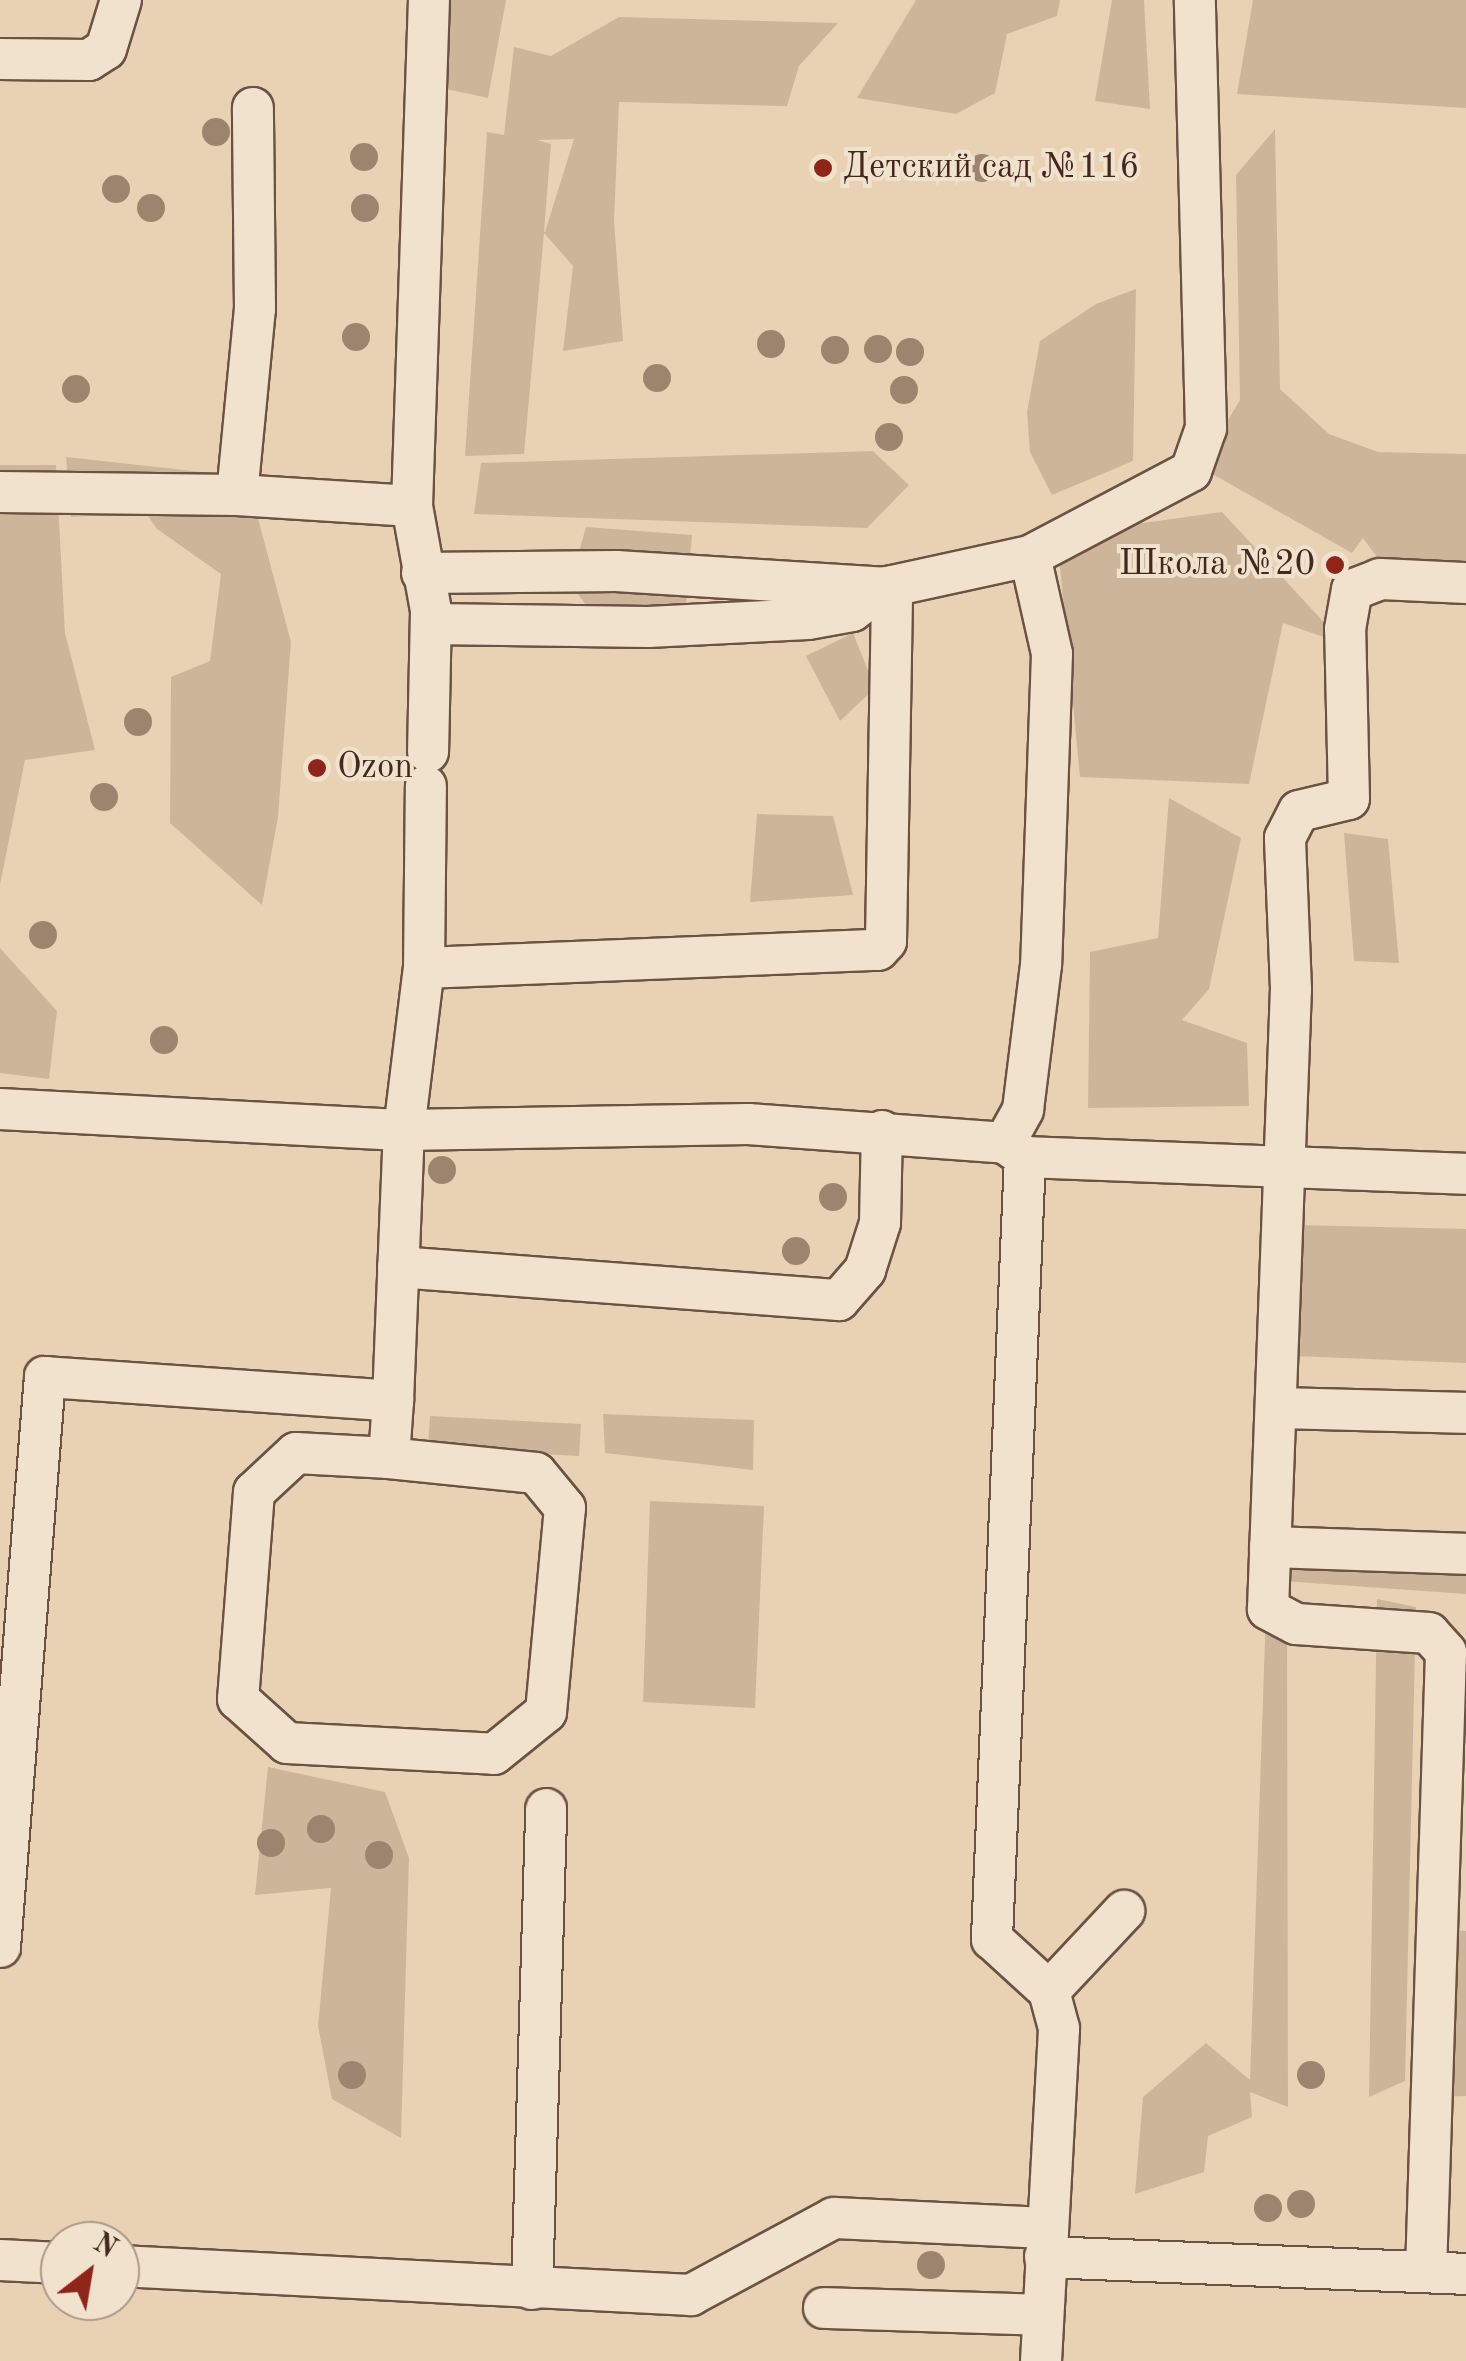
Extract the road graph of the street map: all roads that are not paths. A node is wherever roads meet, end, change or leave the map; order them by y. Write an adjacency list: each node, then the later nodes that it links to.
1 (122, 0): 4 (lane)
2 (429, 0): 8 (lane)
3 (1195, 0): 9 (lane)
4 (0, 59)
5 (252, 108): 7 (lane)
6 (0, 492): 7 (lane)
7 (237, 495): 8 (lane)
8 (412, 506): 10 (lane)
9 (1030, 556): 12 (lane); 18 (lane)
10 (422, 574): 12 (lane); 13 (lane)
11 (1466, 583): 19 (lane)
12 (888, 587): 13 (lane); 14 (lane)
13 (430, 624): 14 (lane)
14 (424, 968): 16 (lane)
15 (0, 1109): 16 (lane)
16 (404, 1130): 17 (lane); 21 (lane)
17 (882, 1131): 18 (lane); 21 (lane)
18 (1015, 1150): 19 (lane); 31 (lane)
19 (1280, 1170): 20 (lane); 23 (lane)
20 (1466, 1174)
21 (398, 1267): 22 (lane)
22 (394, 1401): 25 (lane); 30 (lane)
23 (1280, 1408): 24 (lane); 26 (lane)
24 (1466, 1413)
25 (388, 1458): 25 (lane)
26 (1270, 1547): 27 (lane); 36 (lane)
27 (1466, 1554)
28 (546, 1809): 38 (lane)
29 (1124, 1911): 31 (lane)
30 (0, 1947)
31 (1048, 1991): 32 (lane)
32 (1046, 2243): 36 (lane); 38 (lane); 40 (lane)
33 (0, 2260): 34 (lane)
34 (40, 2262)
35 (140, 2267): 38 (lane)
36 (1426, 2272): 37 (lane)
37 (1466, 2274)
38 (532, 2289)
39 (824, 2308): 40 (lane)
40 (1043, 2315): 41 (lane)
41 (1041, 2361)

